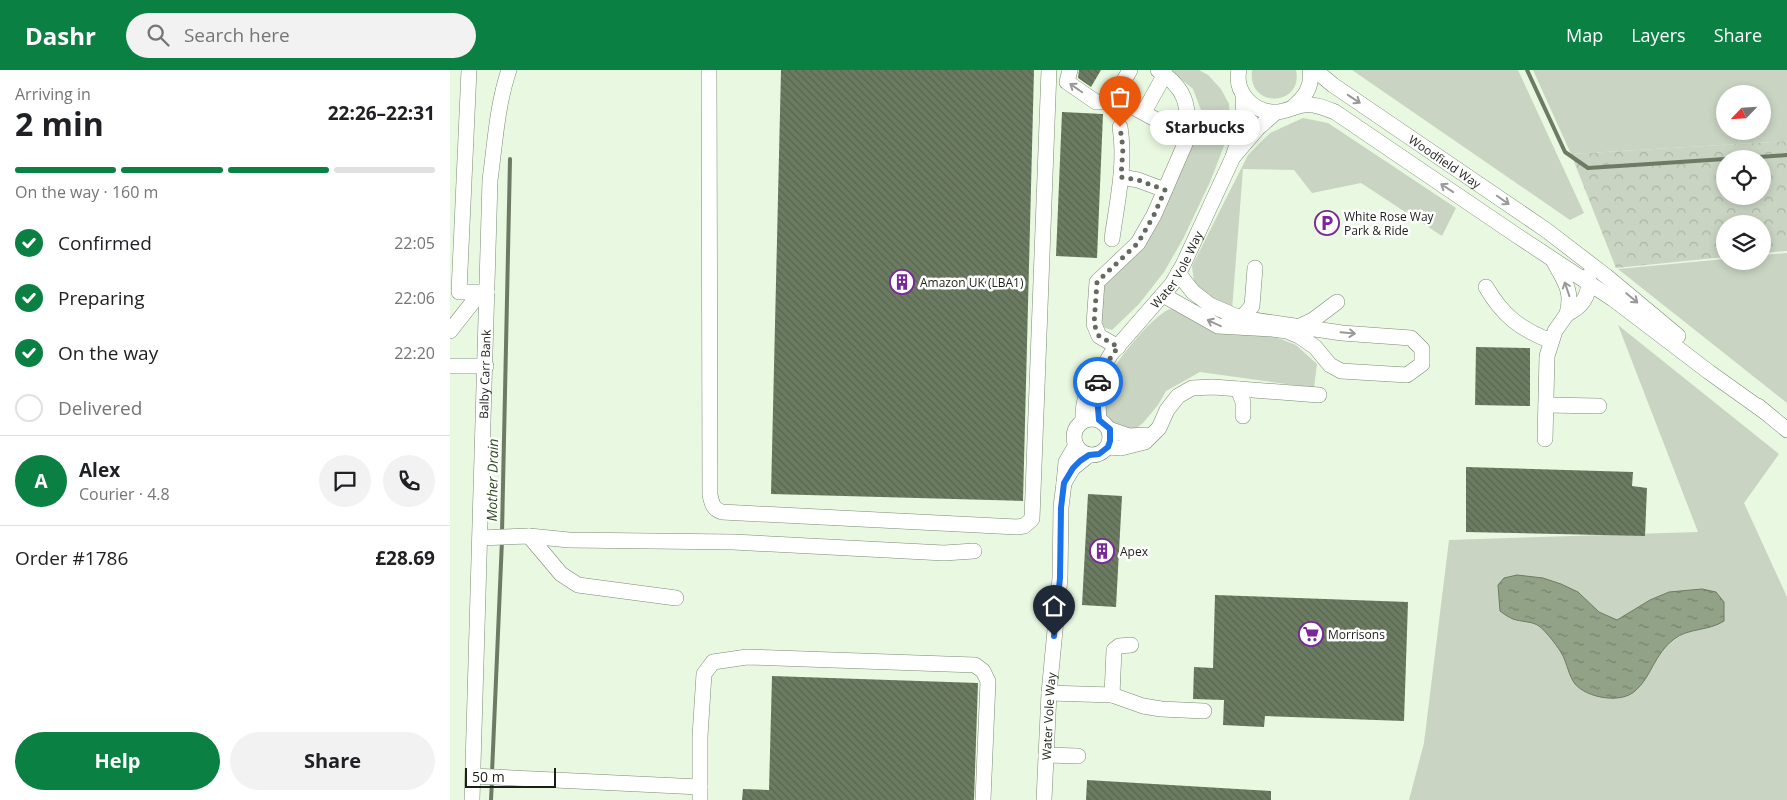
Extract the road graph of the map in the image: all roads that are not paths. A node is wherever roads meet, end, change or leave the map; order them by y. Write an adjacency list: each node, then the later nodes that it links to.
1 (469, 70): 20 (street)
2 (509, 70): 21 (street, Balby Carr Bank)
3 (709, 70): 4 (street)
4 (1049, 70)
5 (1070, 70): 13 (street, one-way to 5)
6 (1130, 70): 13 (street)
7 (1225, 70): 12 (street)
8 (1239, 70): 12 (street, Water Vole Way)
9 (1310, 70): 14 (street)
10 (1315, 70): 25 (street, Woodfield Way, one-way to 25)
11 (1161, 72): 15 (street); 18 (street)
12 (1241, 91): 16 (street); 19 (street, Water Vole Way)
13 (1114, 102): 15 (street)
14 (1292, 108): 16 (street, Woodfield Way); 26 (street, Woodfield Way, one-way to 14)
15 (1144, 112): 18 (street)
16 (1276, 113): 19 (street, Water Vole Way)
17 (1120, 127): 22 (street)
18 (1188, 137): 23 (street)
19 (1233, 157): 28 (street, Water Vole Way)
20 (465, 167): 21 (street); 31 (street)
21 (492, 170): 31 (street, Balby Carr Bank)
22 (1121, 177): 23 (street); 24 (street)
23 (1165, 190): 39 (street)
24 (1112, 239)
25 (1576, 253): 29 (street, Woodfield Way); 46 (street, Woodfield Way, one-way to 46)
26 (1551, 258): 29 (street, Woodfield Way); 34 (street, Woodfield Way, one-way to 26)
27 (1255, 268): 35 (street)
28 (1178, 273): 32 (street, Water Vole Way); 35 (street)
29 (1589, 283): 34 (street, Woodfield Way); 46 (street, Woodfield Way)
30 (1486, 287): 38 (street)
31 (488, 292): 37 (street); 41 (street, Balby Carr Bank)
32 (1163, 295): 35 (street, one-way to 32); 39 (street, Water Vole Way)
33 (1337, 302): 36 (street)
34 (1567, 314): 38 (street, Woodfield Way)
35 (1237, 323): 36 (street); 36 (street, one-way to 35)
36 (1300, 326)
37 (450, 331)
38 (1551, 341): 45 (street, Woodfield Way)
39 (1118, 347): 42 (street, Water Vole Way)
40 (450, 366): 41 (street)
41 (486, 366): 57 (street, Balby Carr Bank)
42 (1102, 370): 48 (street, Water Vole Way); 49 (street, Water Vole Way)
43 (1238, 389): 44 (street); 47 (street); 51 (street)
44 (1319, 395)
45 (1599, 406)
46 (1765, 412): 50 (street, Woodfield Way)
47 (1243, 416)
48 (1083, 420): 49 (street); 52 (street)
49 (1104, 425): 51 (street); 53 (street)
50 (1787, 430)
51 (1151, 435): 53 (street)
52 (1076, 445): 54 (street); 55 (street, Water Vole Way)
53 (1108, 447): 54 (street)
54 (1089, 455): 55 (street)
55 (1064, 483): 61 (street, Water Vole Way)
56 (529, 536): 57 (street); 58 (street); 59 (street)
57 (480, 538): 66 (street, Balby Carr Bank)
58 (974, 551)
59 (676, 598)
60 (1131, 645): 62 (street)
61 (1049, 694): 62 (street); 64 (street, Water Vole Way)
62 (1112, 695): 63 (street)
63 (1204, 711)
64 (1046, 755): 65 (street); 70 (street, Water Vole Way)
65 (1078, 756)
66 (473, 776): 67 (street); 68 (street, Balby Carr Bank)
67 (700, 794): 69 (street)
68 (472, 800)
69 (982, 800)
70 (1044, 800)

